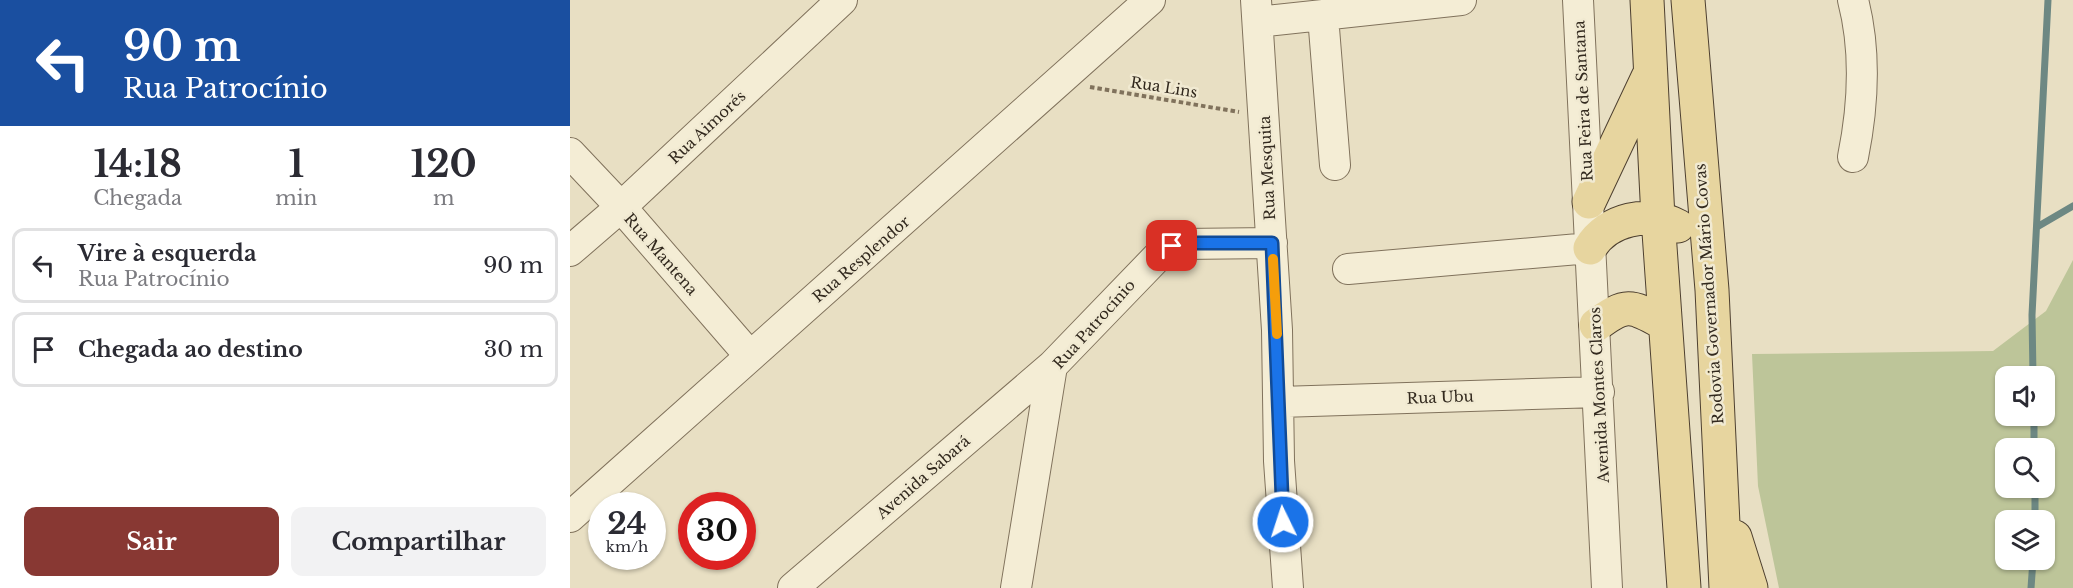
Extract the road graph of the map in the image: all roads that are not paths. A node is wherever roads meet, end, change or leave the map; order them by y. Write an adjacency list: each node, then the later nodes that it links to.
1 (842, 0): 16 (street, Rua Aimorés)
2 (1150, 0): 25 (street, Rua Resplendor)
3 (1461, 0): 8 (street)
4 (1578, 0): 15 (street, Rua Feira de Santana)
5 (1647, 0): 11 (main road)
6 (1688, 0): 22 (main road, Rodovia Governador Mário Covas)
7 (1853, 0): 13 (street)
8 (1385, 4): 10 (street)
9 (1257, 11): 10 (street); 18 (street, Rua Mesquita)
10 (1323, 16): 14 (street)
11 (1650, 72): 15 (main road); 17 (main road)
12 (570, 153): 16 (street, Rua Mantena)
13 (1853, 157)
14 (1335, 165)
15 (1589, 202): 19 (street, Avenida Montes Claros)
16 (621, 207): 20 (street, Rua Aimorés); 25 (street, Rua Mantena)
17 (1658, 218): 19 (main road); 22 (main road); 23 (main road)
18 (1272, 243): 26 (street, Rua Patrocínio); 28 (street, Rua Mesquita)
19 (1590, 248): 21 (street); 24 (street, Avenida Montes Claros)
20 (570, 251)
21 (1348, 269)
22 (1712, 290): 29 (main road, Rodovia Governador Mário Covas)
23 (1665, 324): 24 (main road); 35 (main road)
24 (1596, 325): 27 (street, Avenida Montes Claros)
25 (750, 356): 30 (street, Rua Resplendor)
26 (1052, 366): 31 (street, Avenida Sabará); 32 (street, Rua Patrocínio)
27 (1599, 392): 28 (street, Rua Ubu); 34 (street, Avenida Montes Claros)
28 (1280, 402): 33 (street, Rua Mesquita)
29 (1720, 489): 36 (main road, Rodovia Governador Mário Covas); 37 (main road)
30 (570, 517)
31 (793, 588)
32 (1016, 588)
33 (1288, 588)
34 (1607, 588)
35 (1685, 588)
36 (1726, 588)
37 (1751, 588)

